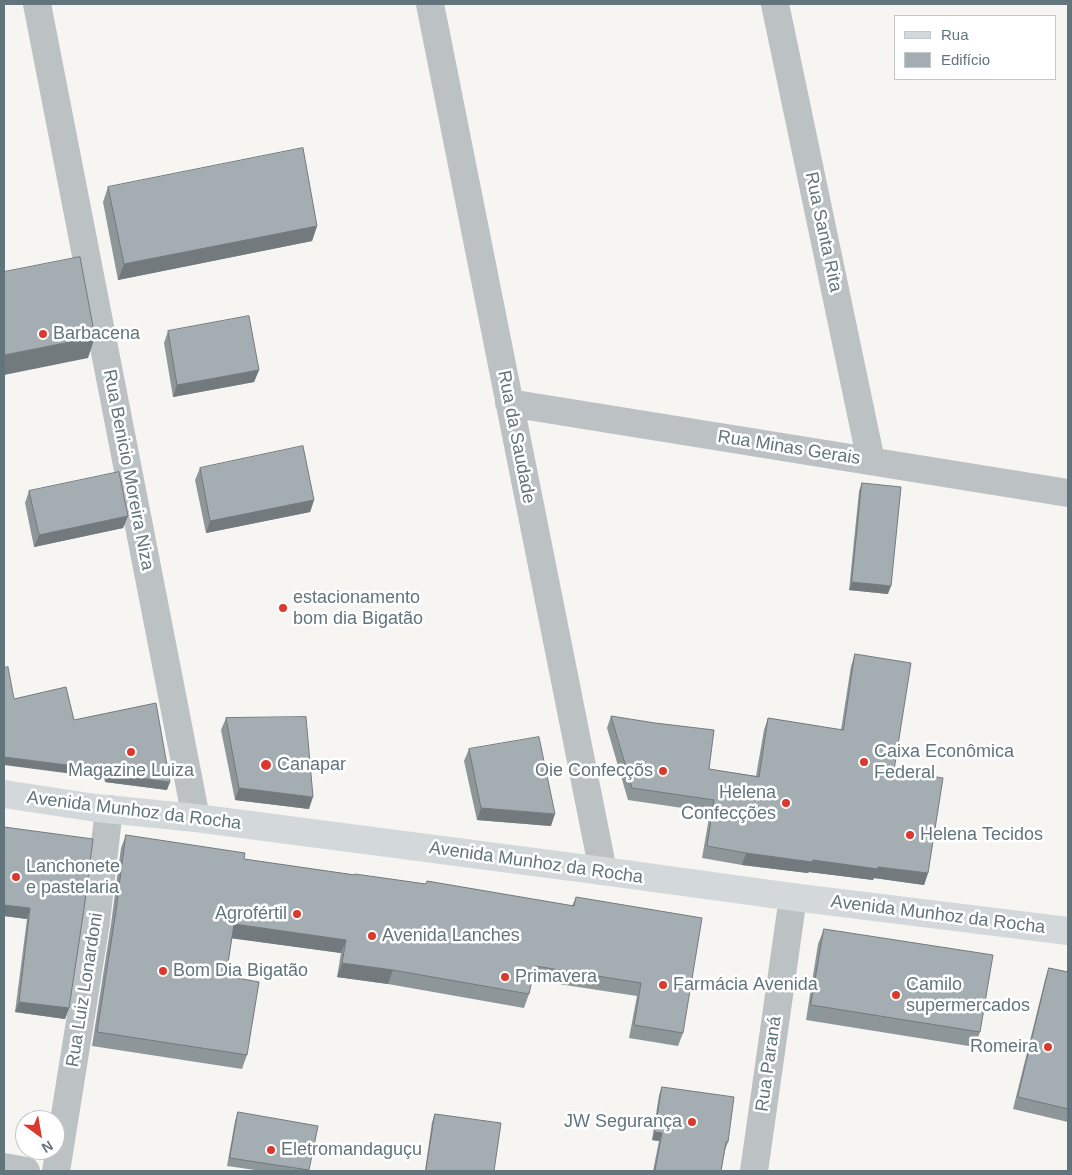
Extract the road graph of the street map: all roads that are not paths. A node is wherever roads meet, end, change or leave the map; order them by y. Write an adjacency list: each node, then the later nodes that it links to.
1 (37, 4): 9 (street, Rua Benicio Moreira Niza)
2 (430, 4): 4 (street, Rua da Saudade)
3 (775, 4): 5 (street, Rua Santa Rita)
4 (509, 403): 5 (street, Rua Minas Gerais); 10 (street, Rua da Saudade)
5 (871, 461): 6 (street, Rua Minas Gerais)
6 (1068, 493)
7 (4, 794): 8 (main road, Avenida Munhoz da Rocha)
8 (109, 809): 9 (main road, Avenida Munhoz da Rocha); 15 (street, Rua Luiz Lonardoni)
9 (196, 818): 10 (main road, Avenida Munhoz da Rocha)
10 (602, 871): 11 (main road, Avenida Munhoz da Rocha)
11 (792, 897): 12 (main road, Avenida Munhoz da Rocha); 16 (street, Rua Paraná)
12 (1068, 931)
13 (4, 1168): 14 (street)
14 (26, 1171)
15 (56, 1171)
16 (754, 1171)

